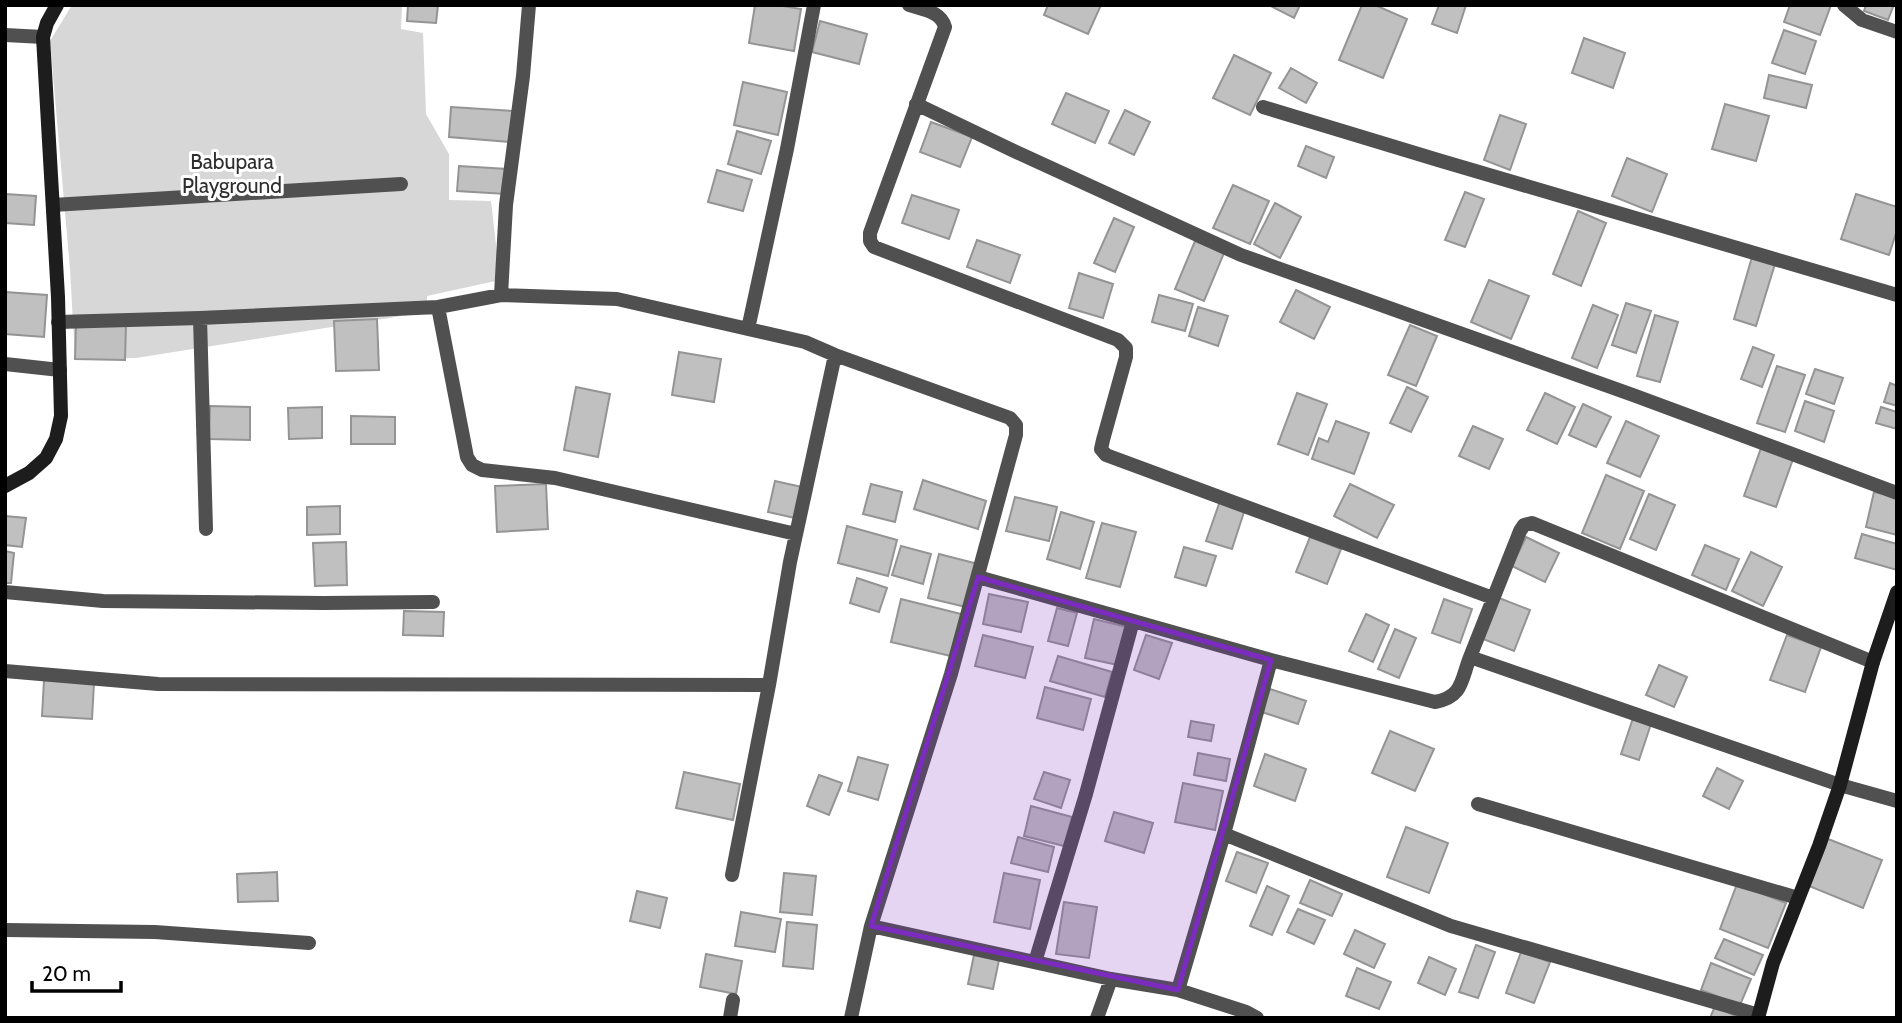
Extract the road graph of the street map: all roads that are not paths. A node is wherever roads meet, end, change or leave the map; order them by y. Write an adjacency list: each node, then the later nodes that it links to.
1 (57, 5): 8 (street)
2 (529, 5): 13 (street)
3 (814, 5): 18 (street)
4 (909, 5): 9 (street)
5 (1844, 5): 6 (street)
6 (1897, 32)
7 (5, 35): 8 (street)
8 (43, 37): 12 (street)
9 (916, 104): 23 (street); 29 (street)
10 (1263, 107): 14 (street)
11 (401, 184): 12 (street)
12 (53, 205): 17 (street)
13 (501, 295): 15 (street); 18 (street)
14 (1897, 295)
15 (438, 307): 16 (street); 25 (street)
16 (200, 318): 17 (street); 24 (street)
17 (58, 322): 21 (street)
18 (748, 329): 19 (street)
19 (835, 355): 25 (street); 26 (street)
20 (5, 364): 21 (street)
21 (60, 370): 22 (street)
22 (5, 486)
23 (1897, 493)
24 (206, 529)
25 (796, 534): 36 (street)
26 (978, 577): 31 (street); 43 (street)
27 (5, 592): 30 (street)
28 (1897, 592): 34 (street)
29 (1493, 598): 32 (street); 34 (street)
30 (433, 602)
31 (1133, 621): 33 (street); 46 (street)
32 (1470, 657): 33 (street); 37 (street)
33 (1271, 660): 40 (street)
34 (1873, 662): 37 (street)
35 (5, 671): 36 (street)
36 (769, 685): 41 (street)
37 (1840, 785): 38 (street); 42 (street)
38 (1897, 801)
39 (1478, 804): 42 (street)
40 (1224, 834): 48 (street); 50 (street)
41 (732, 875)
42 (1798, 898): 50 (street)
43 (871, 926): 46 (street); 52 (street)
44 (5, 930): 45 (street)
45 (309, 943)
46 (1035, 962): 47 (street)
47 (1111, 979): 48 (street); 53 (street)
48 (1178, 990): 54 (street)
49 (733, 1000): 51 (street)
50 (1758, 1017)
51 (730, 1018)
52 (851, 1018)
53 (1097, 1018)
54 (1257, 1018)

